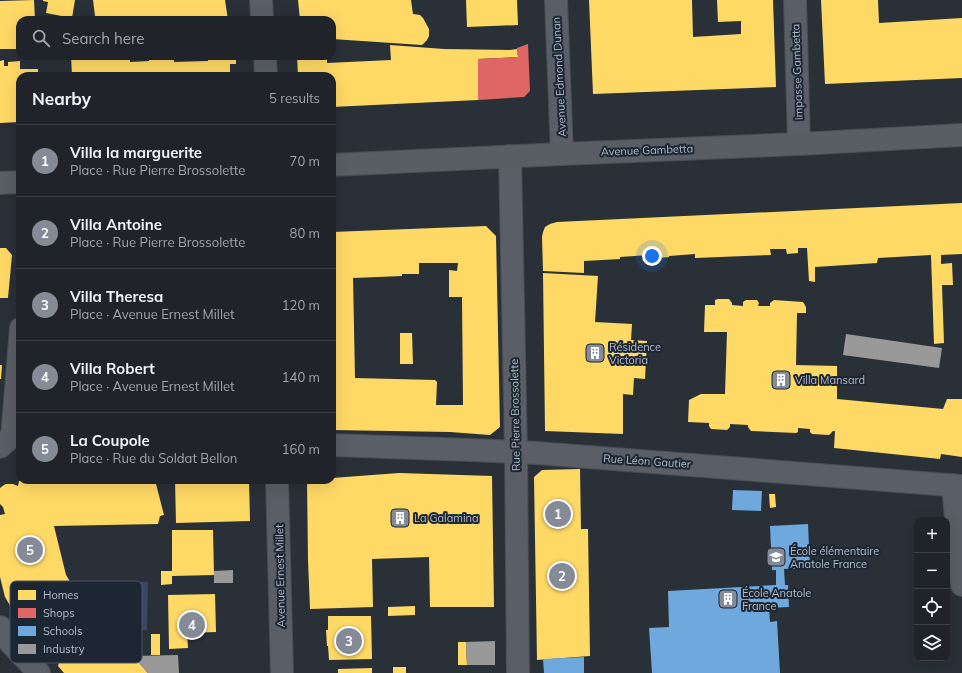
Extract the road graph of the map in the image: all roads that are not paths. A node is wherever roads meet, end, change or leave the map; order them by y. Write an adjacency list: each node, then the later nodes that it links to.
1 (261, 0): 4 (street)
2 (556, 0): 9 (street, Avenue Edmond Dunan)
3 (795, 0): 8 (street, Impasse Gambetta)
4 (262, 16)
5 (265, 60): 6 (street)
6 (266, 72)
7 (962, 135): 8 (main road, Avenue Gambetta)
8 (799, 144): 9 (main road, Avenue Gambetta)
9 (562, 154): 10 (main road, Avenue Gambetta)
10 (510, 156): 11 (main road, Avenue Gambetta); 17 (street, Rue Pierre Brossolette)
11 (336, 165)
12 (16, 182): 13 (main road)
13 (0, 183)
14 (16, 373): 15 (street)
15 (10, 440)
16 (336, 445): 17 (street, Rue Léon Gautier)
17 (516, 452): 19 (street, Rue Léon Gautier); 26 (street, Rue Pierre Brossolette)
18 (278, 484): 25 (street, Avenue Ernest Millet)
19 (957, 486): 20 (street)
20 (962, 585)
21 (2, 634): 22 (street)
22 (10, 642)
23 (30, 663): 24 (street)
24 (39, 673)
25 (282, 673)
26 (518, 673)

